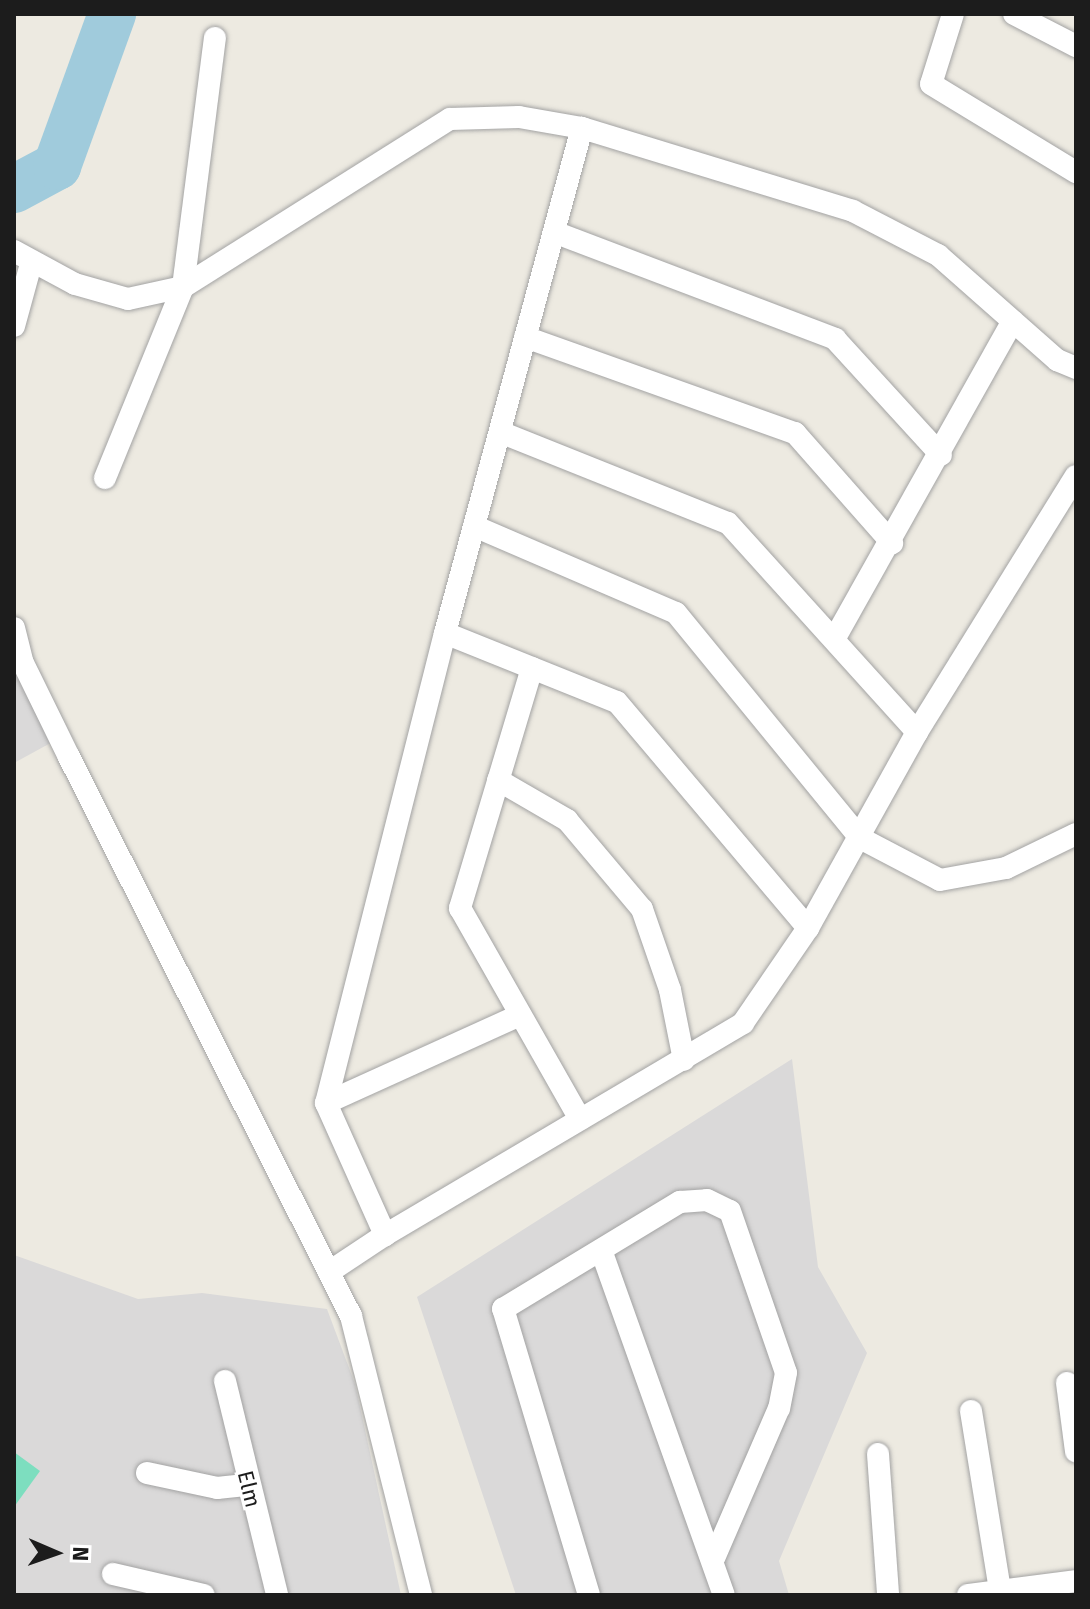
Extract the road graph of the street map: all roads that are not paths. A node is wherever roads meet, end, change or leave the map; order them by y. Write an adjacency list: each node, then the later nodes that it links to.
1 (953, 14): 6 (street)
2 (1014, 14): 4 (street)
3 (215, 38): 9 (street)
4 (1076, 46)
5 (582, 128): 7 (street); 9 (street); 10 (street)
6 (1076, 172)
7 (554, 232): 12 (street); 15 (street)
8 (22, 257): 9 (street); 11 (street)
9 (183, 287): 17 (street)
10 (1013, 321): 13 (street); 15 (street)
11 (14, 326)
12 (525, 337): 14 (street); 19 (street)
13 (1076, 368)
14 (500, 432): 18 (street); 22 (street)
15 (941, 455): 19 (street)
16 (1076, 476): 25 (street)
17 (105, 478)
18 (474, 526): 21 (street); 28 (street)
19 (892, 543): 22 (street)
20 (14, 628): 23 (street)
21 (445, 633): 24 (street); 32 (street)
22 (836, 636): 25 (street)
23 (18, 665): 36 (street)
24 (532, 668): 26 (street); 29 (street)
25 (917, 732): 28 (street)
26 (498, 780): 30 (street); 31 (street)
27 (1076, 834): 28 (street)
28 (860, 838): 29 (street)
29 (808, 928): 31 (street)
30 (520, 1015): 32 (street); 33 (street)
31 (684, 1060): 33 (street)
32 (326, 1103): 34 (street)
33 (580, 1119): 34 (street)
34 (385, 1235): 36 (street)
35 (601, 1250): 44 (street); 44 (street); 51 (street)
36 (329, 1272): 50 (street)
37 (225, 1381): 43 (street, Elm)
38 (1067, 1383): 40 (street)
39 (971, 1411): 47 (street)
40 (1076, 1451)
41 (878, 1454): 53 (street)
42 (147, 1473): 43 (street)
43 (248, 1485): 49 (street, Elm)
44 (714, 1558): 52 (street)
45 (113, 1574): 48 (street)
46 (1076, 1581): 47 (street)
47 (1000, 1591): 54 (street)
48 (204, 1595)
49 (277, 1595)
50 (421, 1595)
51 (589, 1595)
52 (724, 1595)
53 (888, 1595)
54 (968, 1595)

